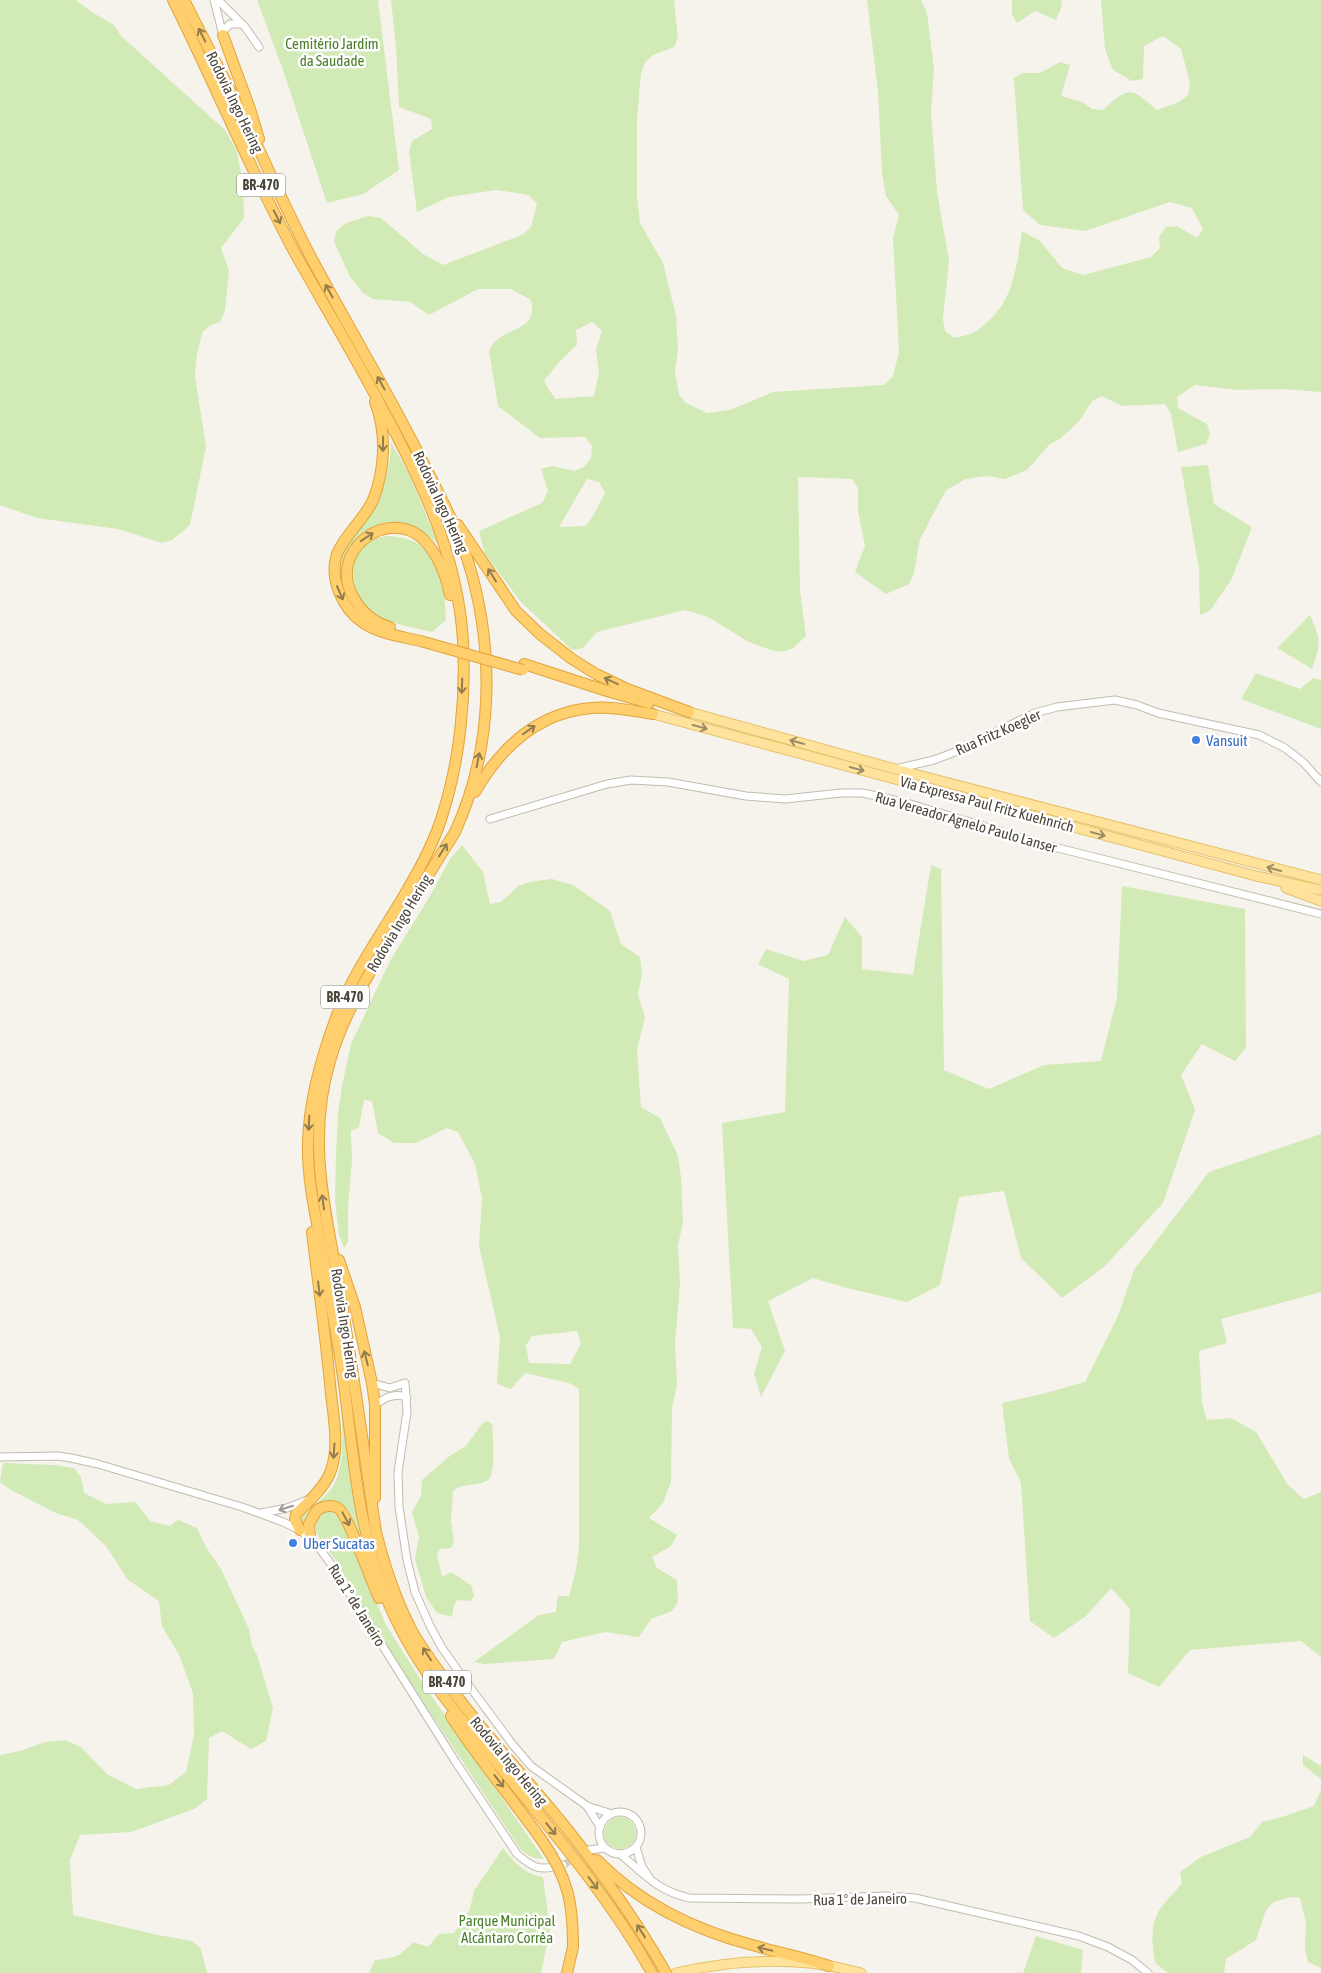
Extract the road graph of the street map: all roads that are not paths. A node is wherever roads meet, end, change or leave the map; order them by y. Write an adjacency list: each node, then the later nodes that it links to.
1 (172, 0): 8 (highway, Rodovia Ingo Hering / BR-470, one-way to 8)
2 (184, 0): 7 (highway, Rodovia Ingo Hering / BR-470, one-way to 2)
3 (216, 0): 4 (street); 5 (street)
4 (242, 24): 5 (street); 6 (street)
5 (223, 35): 7 (highway)
6 (259, 48)
7 (270, 174): 9 (highway, Rodovia Ingo Hering / BR-470, one-way to 7)
8 (358, 364): 10 (highway, Rodovia Ingo Hering / BR-470); 11 (highway, one-way to 11)
9 (444, 504): 13 (highway, one-way to 9); 17 (highway, Rodovia Ingo Hering / BR-470, one-way to 9)
10 (463, 637): 11 (highway, one-way to 10); 24 (highway, Rodovia Ingo Hering / BR-470, one-way to 24)
11 (424, 639): 12 (highway, bridge)
12 (524, 667): 13 (highway); 14 (highway)
13 (689, 712): 15 (main road, Via Expressa Paul Fritz Kuehnrich, one-way to 13)
14 (653, 714): 17 (highway, one-way to 14); 19 (main road, Via Expressa Paul Fritz Kuehnrich, one-way to 19)
15 (895, 769): 16 (street, Rua Fritz Koegler); 20 (main road, Via Expressa Paul Fritz Kuehnrich, one-way to 15)
16 (1321, 782)
17 (466, 808): 25 (highway, Rodovia Ingo Hering / BR-470, one-way to 17)
18 (490, 819): 23 (street, Rua Vereador Agnelo Paulo Lanser)
19 (1256, 876): 21 (main road, Via Expressa Paul Fritz Kuehnrich); 22 (main road)
20 (1321, 880)
21 (1321, 890)
22 (1321, 900)
23 (1321, 914)
24 (309, 1171): 30 (highway, one-way to 30); 35 (highway, Rodovia Ingo Hering / BR-470)
25 (331, 1241): 26 (highway, one-way to 25); 31 (highway, Rodovia Ingo Hering / BR-470)
26 (372, 1383): 27 (street); 28 (highway)
27 (407, 1397): 28 (street); 37 (street)
28 (375, 1405): 31 (highway)
29 (0, 1457): 32 (street, Rua 1º de Janeiro)
30 (311, 1498): 32 (street, one-way to 32); 33 (highway)
31 (373, 1511): 40 (highway, Rodovia Ingo Hering / BR-470, one-way to 31)
32 (260, 1513): 33 (street, Rua 1º de Janeiro)
33 (300, 1530): 34 (street, Rua 1º de Janeiro)
34 (310, 1538): 35 (highway, one-way to 35); 45 (street, Rua 1º de Janeiro)
35 (412, 1649): 36 (highway, Rodovia Ingo Hering / BR-470)
36 (422, 1668): 48 (highway, one-way to 48, bridge); 49 (highway, Rodovia Ingo Hering / BR-470, one-way to 49)
37 (587, 1806): 38 (street); 39 (street)
38 (612, 1814): 39 (street); 42 (street)
39 (600, 1827): 41 (street)
40 (566, 1828): 47 (highway, one-way to 40); 50 (highway, Rodovia Ingo Hering / BR-470, one-way to 40)
41 (599, 1837): 43 (street); 43 (street)
42 (636, 1847): 44 (street); 46 (street)
43 (604, 1848): 44 (street)
44 (620, 1854): 46 (street, Rua 1º de Janeiro)
45 (562, 1865)
46 (652, 1881): 53 (street, Rua 1º de Janeiro)
47 (829, 1966): 51 (main road); 52 (main road)
48 (567, 1973)
49 (652, 1973)
50 (666, 1973)
51 (677, 1973)
52 (861, 1973)
53 (1148, 1973)

